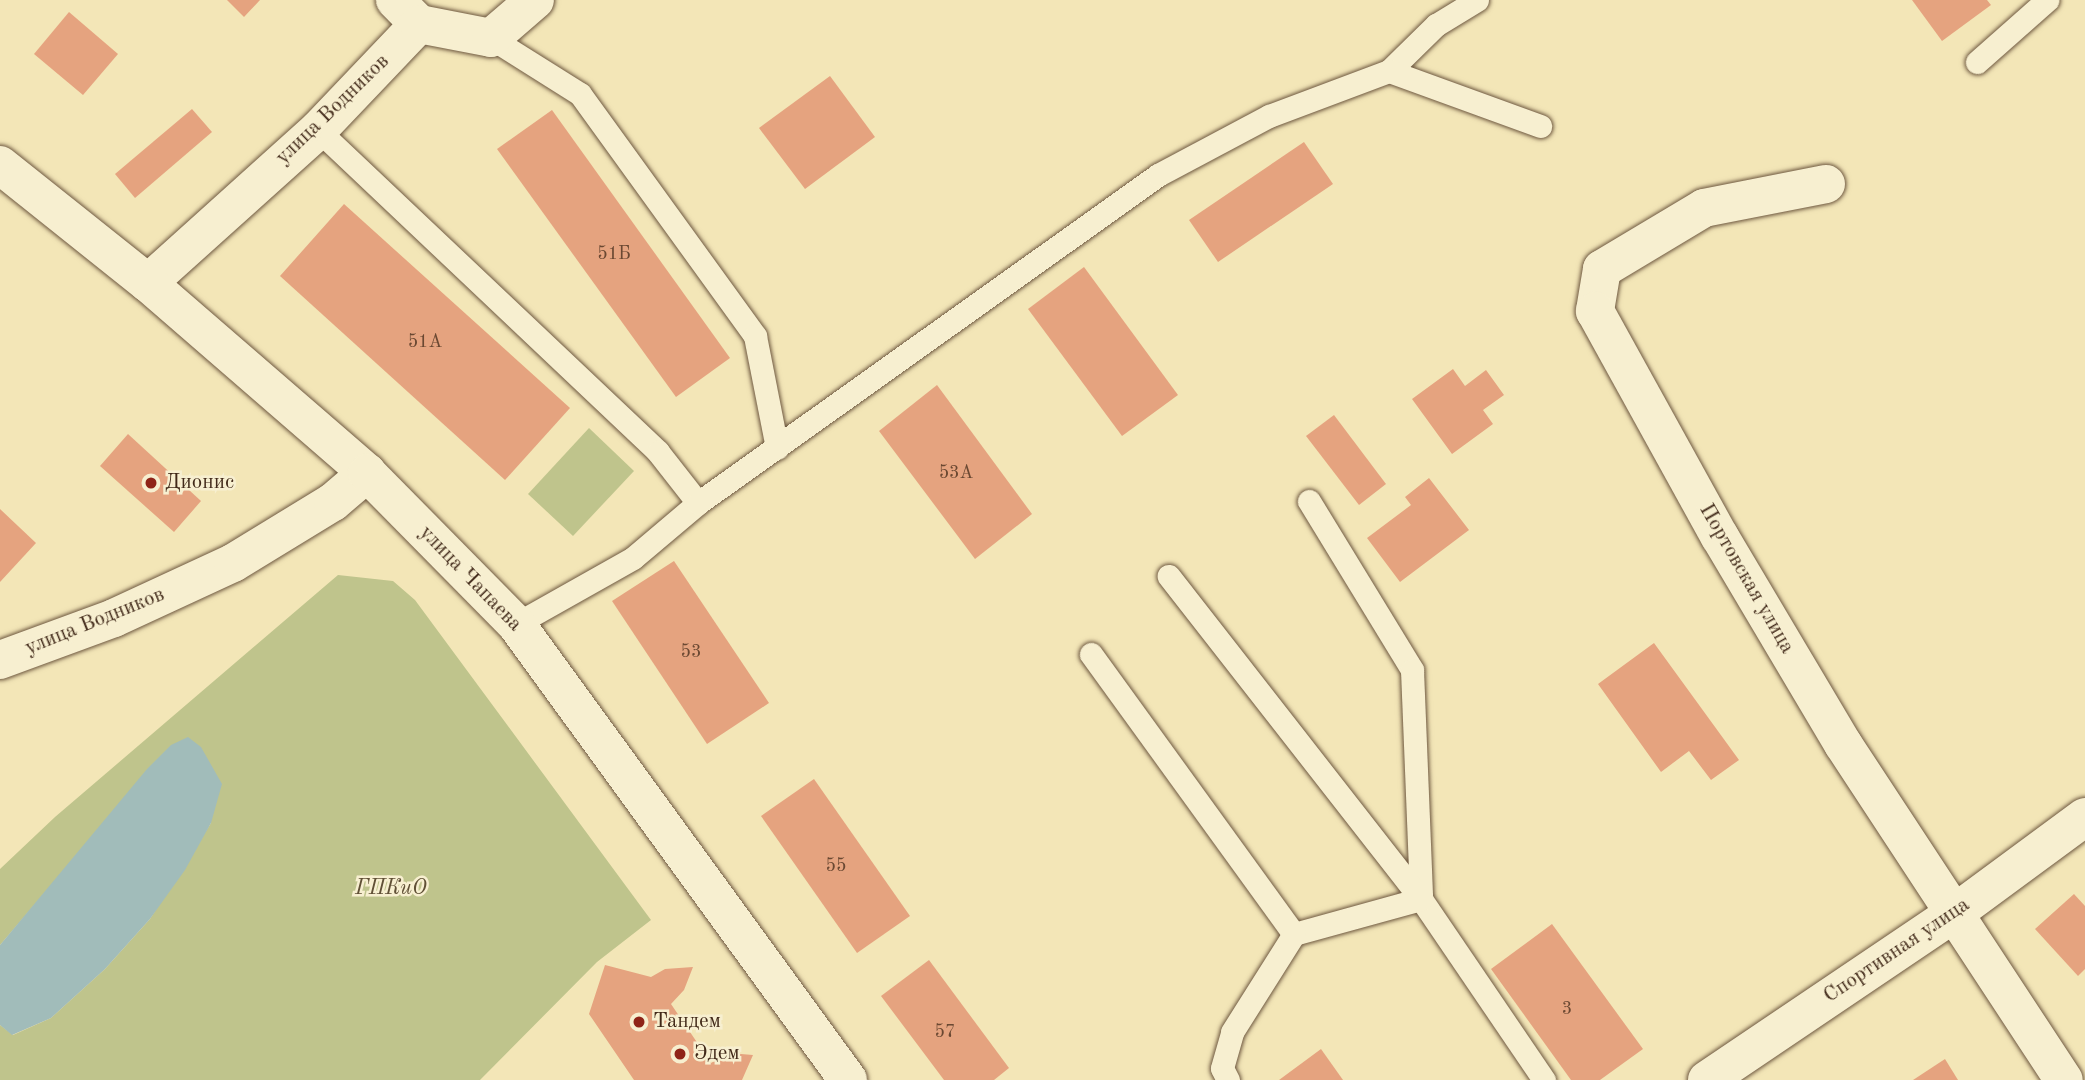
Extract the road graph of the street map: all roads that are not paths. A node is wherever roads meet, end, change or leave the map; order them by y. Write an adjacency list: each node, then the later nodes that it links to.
1 (535, 0): 5 (street)
2 (1477, 0): 7 (lane)
3 (2047, 0): 6 (lane)
4 (407, 12): 5 (street, улица Водников); 9 (street, улица Водников)
5 (491, 38): 13 (lane)
6 (1977, 62)
7 (1389, 71): 8 (lane); 13 (lane)
8 (1540, 126)
9 (318, 130): 12 (street, улица Водников); 16 (lane)
10 (0, 165): 12 (street, улица Чапаева)
11 (1826, 184): 23 (street, Портовская улица)
12 (148, 283): 14 (street, улица Чапаева)
13 (777, 448): 16 (lane)
14 (367, 473): 18 (street, улица Чапаева); 20 (street, улица Водников)
15 (1309, 501): 22 (lane)
16 (698, 503): 18 (lane)
17 (1169, 576): 22 (lane)
18 (516, 624): 25 (street, улица Чапаева)
19 (1091, 654): 24 (lane)
20 (0, 660)
21 (2085, 817): 23 (street, Спортивная улица)
22 (1421, 898): 24 (lane); 27 (lane)
23 (1952, 915): 28 (street, Спортивная улица); 29 (street, Портовская улица)
24 (1294, 934): 26 (lane)
25 (848, 1080)
26 (1228, 1080)
27 (1544, 1080)
28 (1707, 1080)
29 (2064, 1080)

